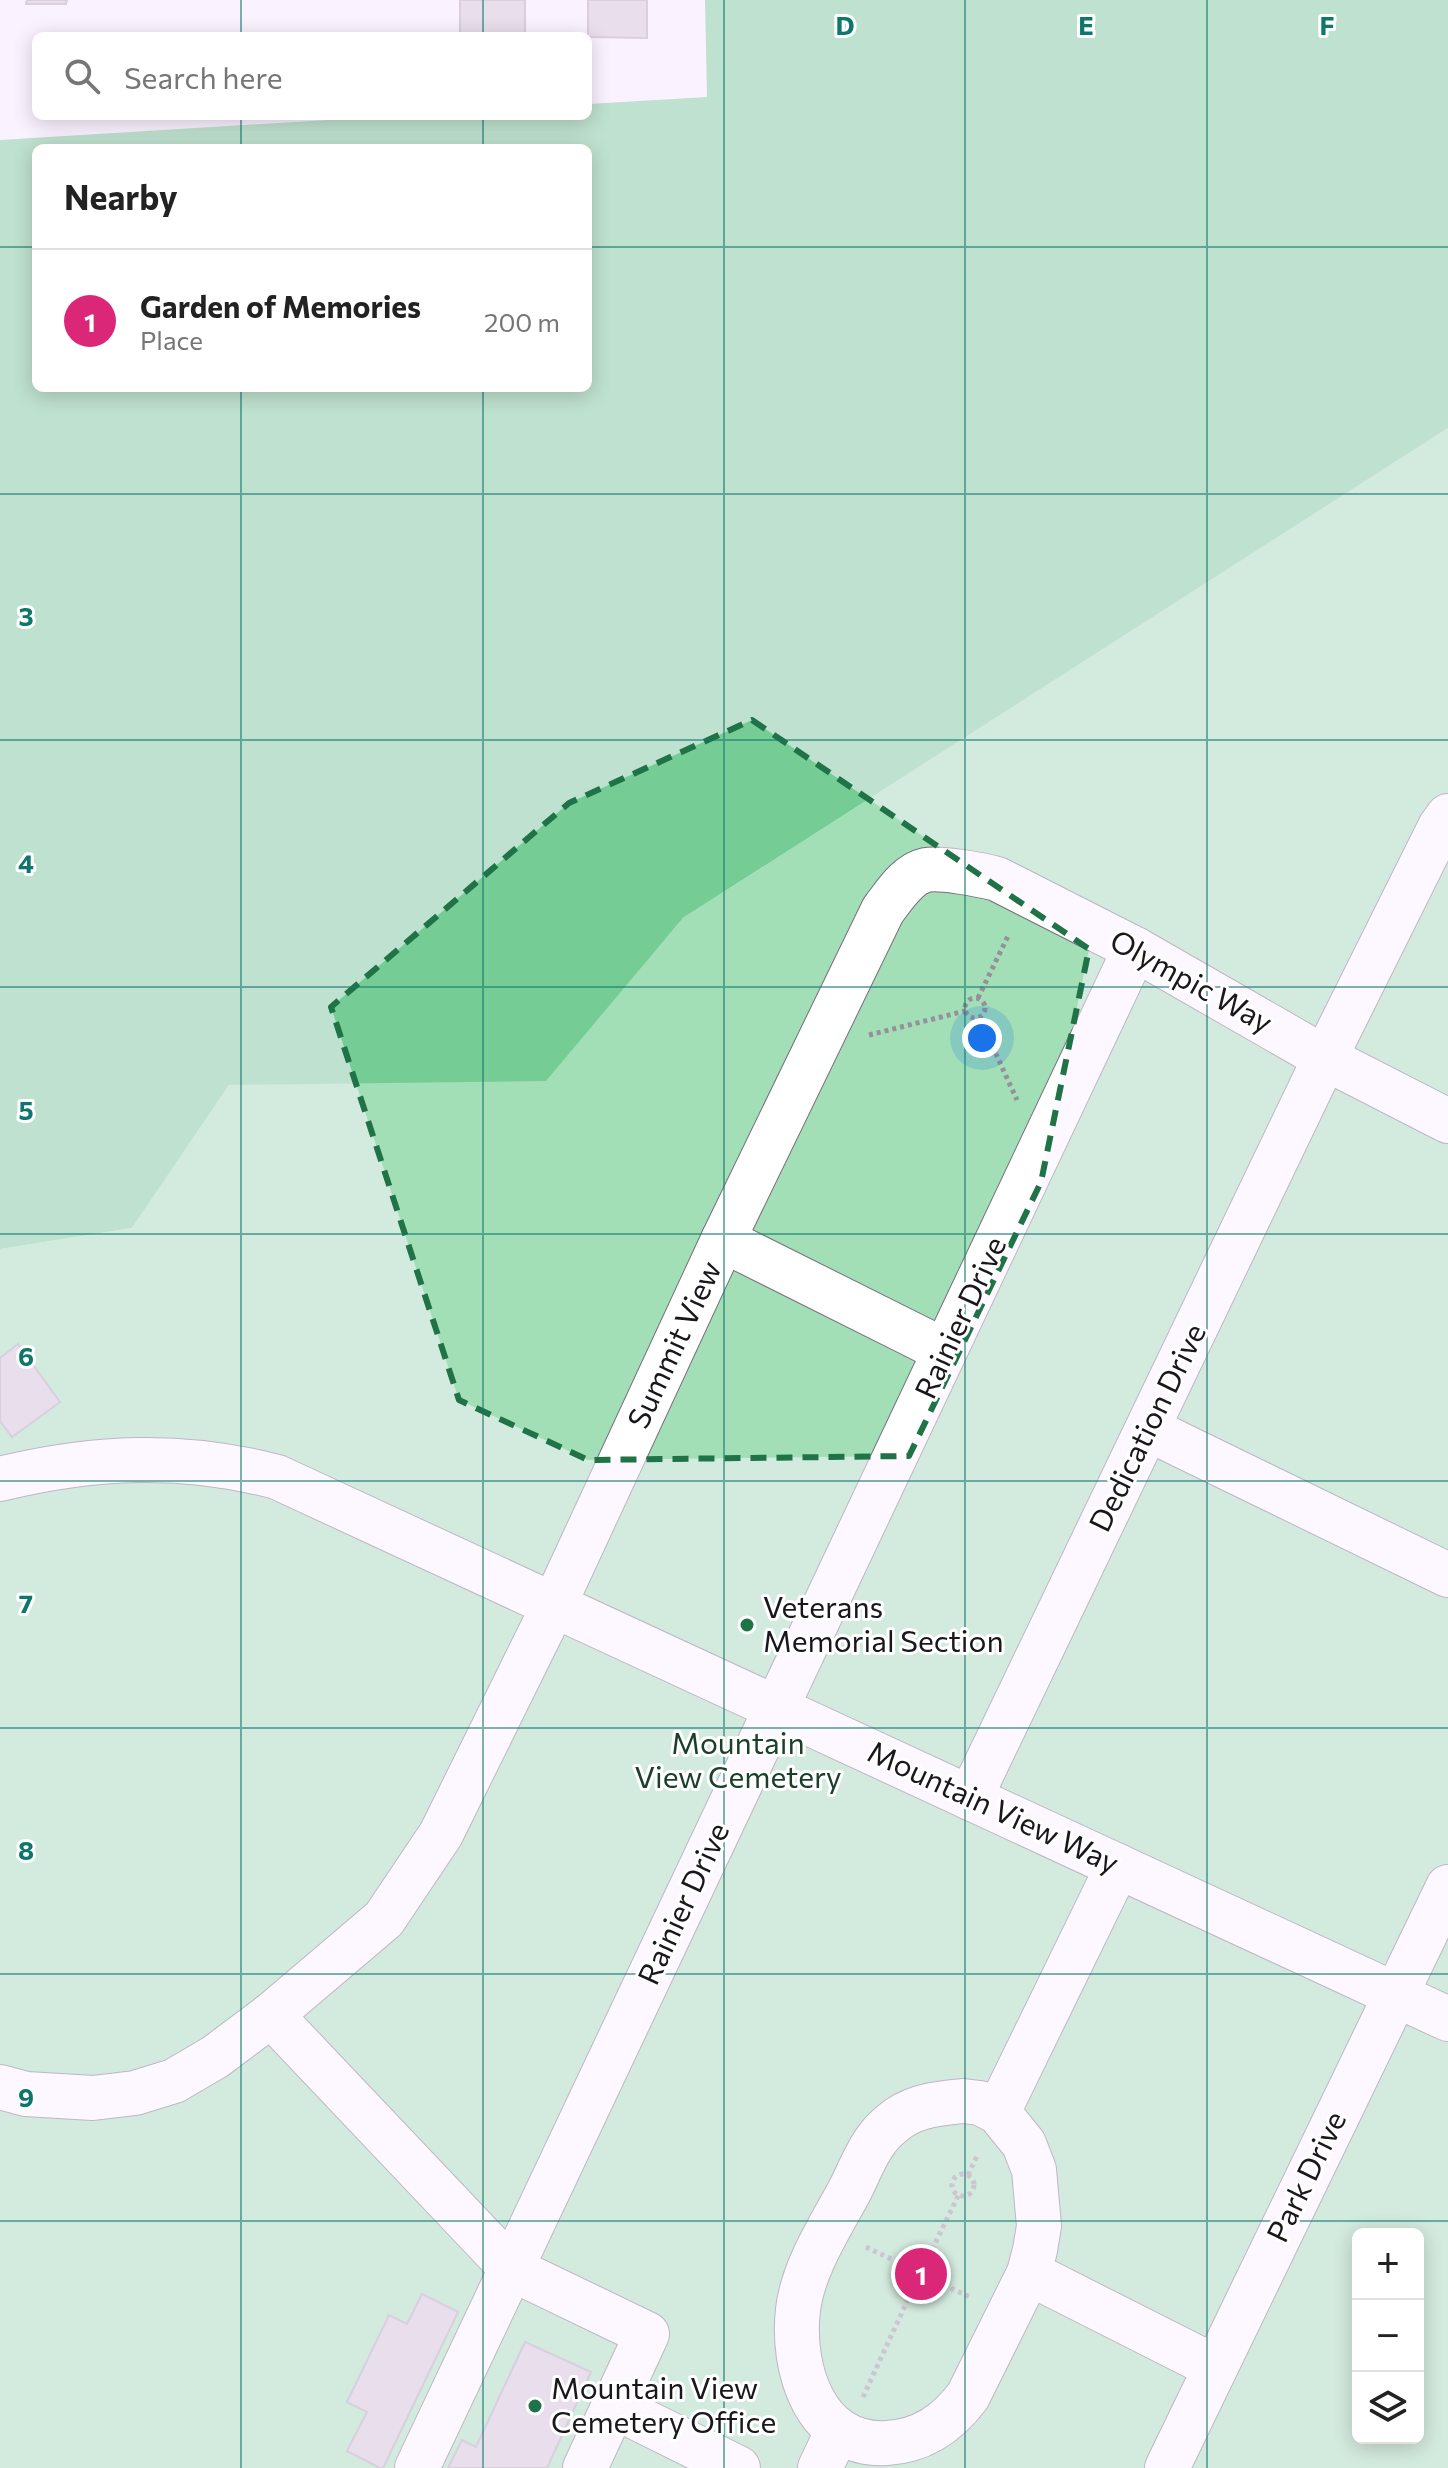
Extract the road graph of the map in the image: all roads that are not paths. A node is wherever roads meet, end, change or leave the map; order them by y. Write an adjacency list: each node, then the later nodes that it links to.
1 (1448, 816): 4 (lane, Dedication Drive)
2 (925, 870): 3 (lane, Olympic Way); 6 (lane, Summit View)
3 (1135, 949): 4 (lane, Olympic Way); 7 (lane, Rainier Drive)
4 (1325, 1058): 5 (lane, Olympic Way); 8 (lane, Dedication Drive)
5 (1448, 1121)
6 (723, 1240): 7 (lane); 11 (lane, Summit View)
7 (945, 1351): 12 (lane, Rainier Drive)
8 (1148, 1429): 10 (lane); 13 (lane, Dedication Drive)
9 (0, 1479): 11 (lane, Mountain View Way)
10 (1448, 1575)
11 (554, 1605): 12 (lane, Mountain View Way); 17 (lane, Summit View)
12 (776, 1708): 13 (lane, Mountain View Way); 21 (lane, Rainier Drive)
13 (970, 1798): 14 (lane, Mountain View Way)
14 (1118, 1866): 16 (lane, Mountain View Way); 20 (lane)
15 (1448, 1887): 16 (lane, Park Drive)
16 (1396, 1995): 18 (lane, Mountain View Way); 23 (lane, Park Drive)
17 (271, 2015): 19 (lane, Summit View); 21 (lane)
18 (1448, 2019)
19 (0, 2087)
20 (998, 2112): 22 (lane); 25 (lane)
21 (512, 2269): 24 (lane); 26 (lane, Rainier Drive)
22 (1029, 2273): 23 (lane); 25 (lane)
23 (1215, 2367): 29 (lane, Park Drive)
24 (615, 2407): 27 (lane); 28 (lane)
25 (835, 2444)
26 (417, 2468)
27 (585, 2468)
28 (738, 2468)
29 (1167, 2468)

